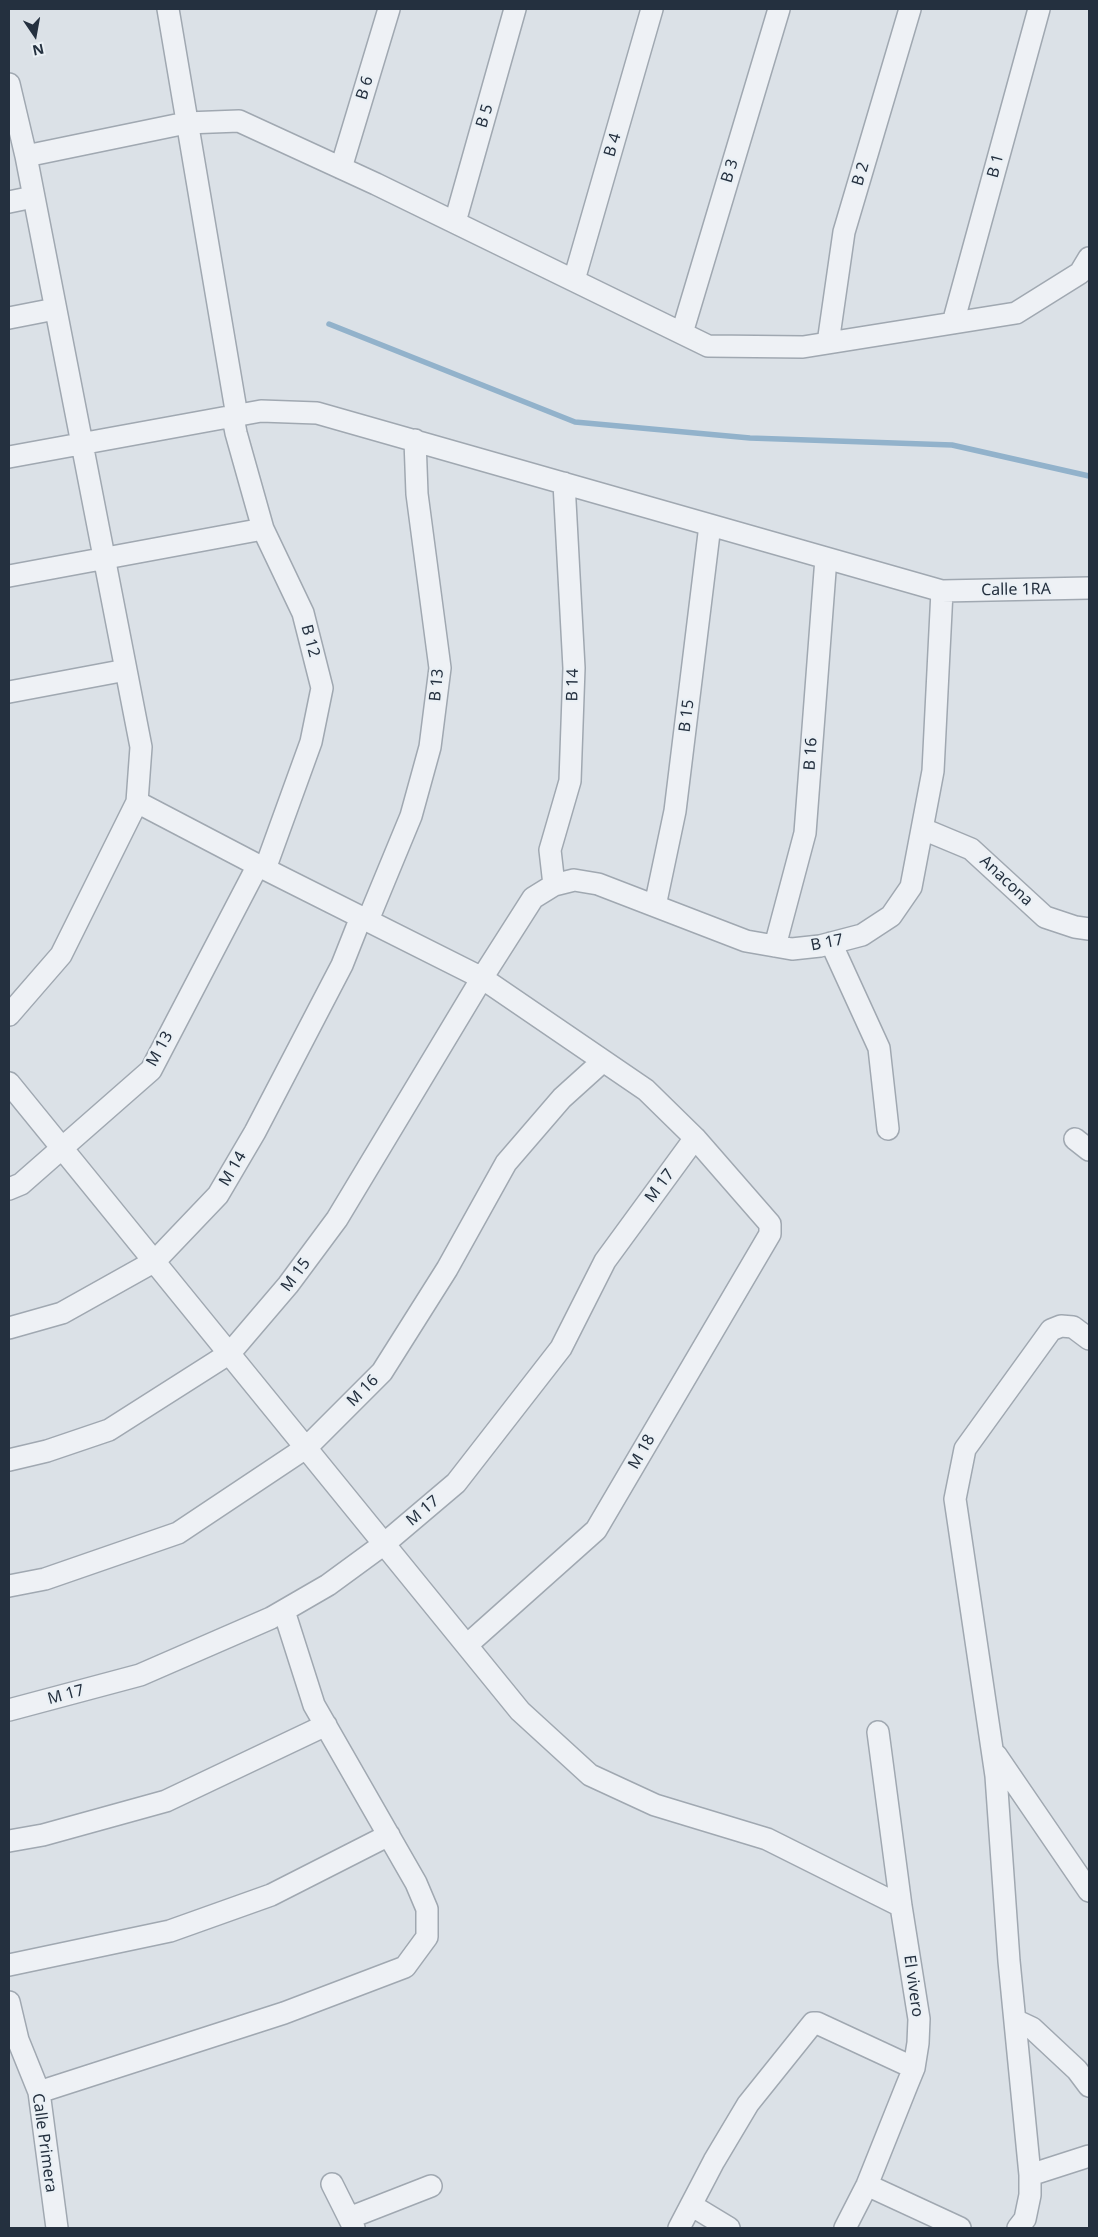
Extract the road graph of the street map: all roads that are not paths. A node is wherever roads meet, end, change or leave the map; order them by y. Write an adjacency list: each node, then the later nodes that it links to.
1 (168, 9): 9 (street, B 12)
2 (389, 9): 11 (street, B 6)
3 (515, 9): 14 (street, B 5)
4 (652, 9): 16 (street, B 4)
5 (779, 9): 20 (street, B 3)
6 (910, 9): 21 (street, B 2)
7 (1039, 9): 19 (street, B 1)
8 (9, 84): 10 (street)
9 (186, 123): 10 (street); 11 (street); 22 (street, B 12)
10 (26, 156): 12 (street)
11 (341, 168): 14 (street)
12 (33, 198): 13 (street); 17 (street)
13 (9, 202)
14 (455, 222): 16 (street)
15 (1089, 258): 19 (street)
16 (574, 280): 20 (street)
17 (55, 309): 18 (street); 24 (street)
18 (9, 318)
19 (953, 323): 21 (street)
20 (682, 333): 21 (street)
21 (828, 343)
22 (235, 416): 23 (street, Calle 1RA); 24 (street, Calle 1RA); 28 (street, B 12)
23 (415, 440): 26 (street, Calle 1RA); 41 (street, B 13)
24 (81, 445): 25 (street, Calle 1RA); 29 (street)
25 (9, 457)
26 (564, 483): 27 (street, Calle 1RA); 39 (street, B 14)
27 (710, 525): 30 (street, Calle 1RA); 40 (street, B 15)
28 (263, 529): 29 (street); 38 (street, B 12)
29 (104, 557): 31 (street); 34 (street)
30 (826, 558): 33 (street, Calle 1RA); 44 (street, B 16)
31 (9, 576)
32 (1089, 588): 33 (street, Calle 1RA)
33 (942, 591): 37 (street, B 17)
34 (126, 670): 35 (street); 36 (street)
35 (9, 692)
36 (137, 802): 38 (street); 46 (street)
37 (922, 829): 42 (street, Anacona); 43 (street, B 17)
38 (261, 867): 41 (street); 51 (street, M 13)
39 (554, 885): 40 (street, B 17); 45 (street, B 17)
40 (655, 906): 44 (street, B 17)
41 (365, 919): 45 (street); 53 (street, M 14)
42 (1089, 929)
43 (831, 943): 44 (street, B 17); 49 (street)
44 (775, 946)
45 (482, 978): 47 (street); 56 (street, M 15)
46 (9, 1015)
47 (603, 1061): 50 (street); 57 (street, M 16)
48 (9, 1083): 51 (street)
49 (888, 1128)
50 (695, 1138): 59 (street, M 17); 62 (street, M 18)
51 (62, 1148): 52 (street, M 13); 53 (street)
52 (9, 1188)
53 (155, 1261): 54 (street, M 14); 56 (street)
54 (9, 1328)
55 (1089, 1339): 66 (street)
56 (230, 1353): 57 (street); 58 (street, M 15)
57 (307, 1447): 59 (street); 60 (street, M 16)
58 (9, 1460)
59 (384, 1544): 61 (street, M 17); 62 (street)
60 (9, 1586)
61 (284, 1611): 63 (street, M 17); 64 (street)
62 (467, 1645): 70 (street)
63 (9, 1710)
64 (326, 1725): 67 (street); 68 (street)
65 (878, 1732): 70 (street, El vivero)
66 (993, 1751): 69 (street); 73 (street)
67 (389, 1835): 71 (street); 77 (street)
68 (9, 1841)
69 (1089, 1891)
70 (901, 1906): 75 (street, El vivero)
71 (9, 1965)
72 (9, 2002): 74 (street, Calle Primera)
73 (1015, 2020): 76 (street); 79 (street)
74 (13, 2043): 77 (street, Calle Primera)
75 (914, 2068): 81 (street, El vivero); 83 (street)
76 (1089, 2086)
77 (38, 2092): 86 (street, Calle Primera)
78 (1089, 2156): 79 (street)
79 (1030, 2174): 85 (street)
80 (332, 2184): 84 (street)
81 (867, 2185): 89 (street, El vivero); 90 (street)
82 (431, 2186): 84 (street)
83 (691, 2205): 87 (street); 88 (street)
84 (351, 2223)
85 (1025, 2225)
86 (55, 2228)
87 (679, 2228)
88 (729, 2228)
89 (845, 2228)
90 (960, 2228)

